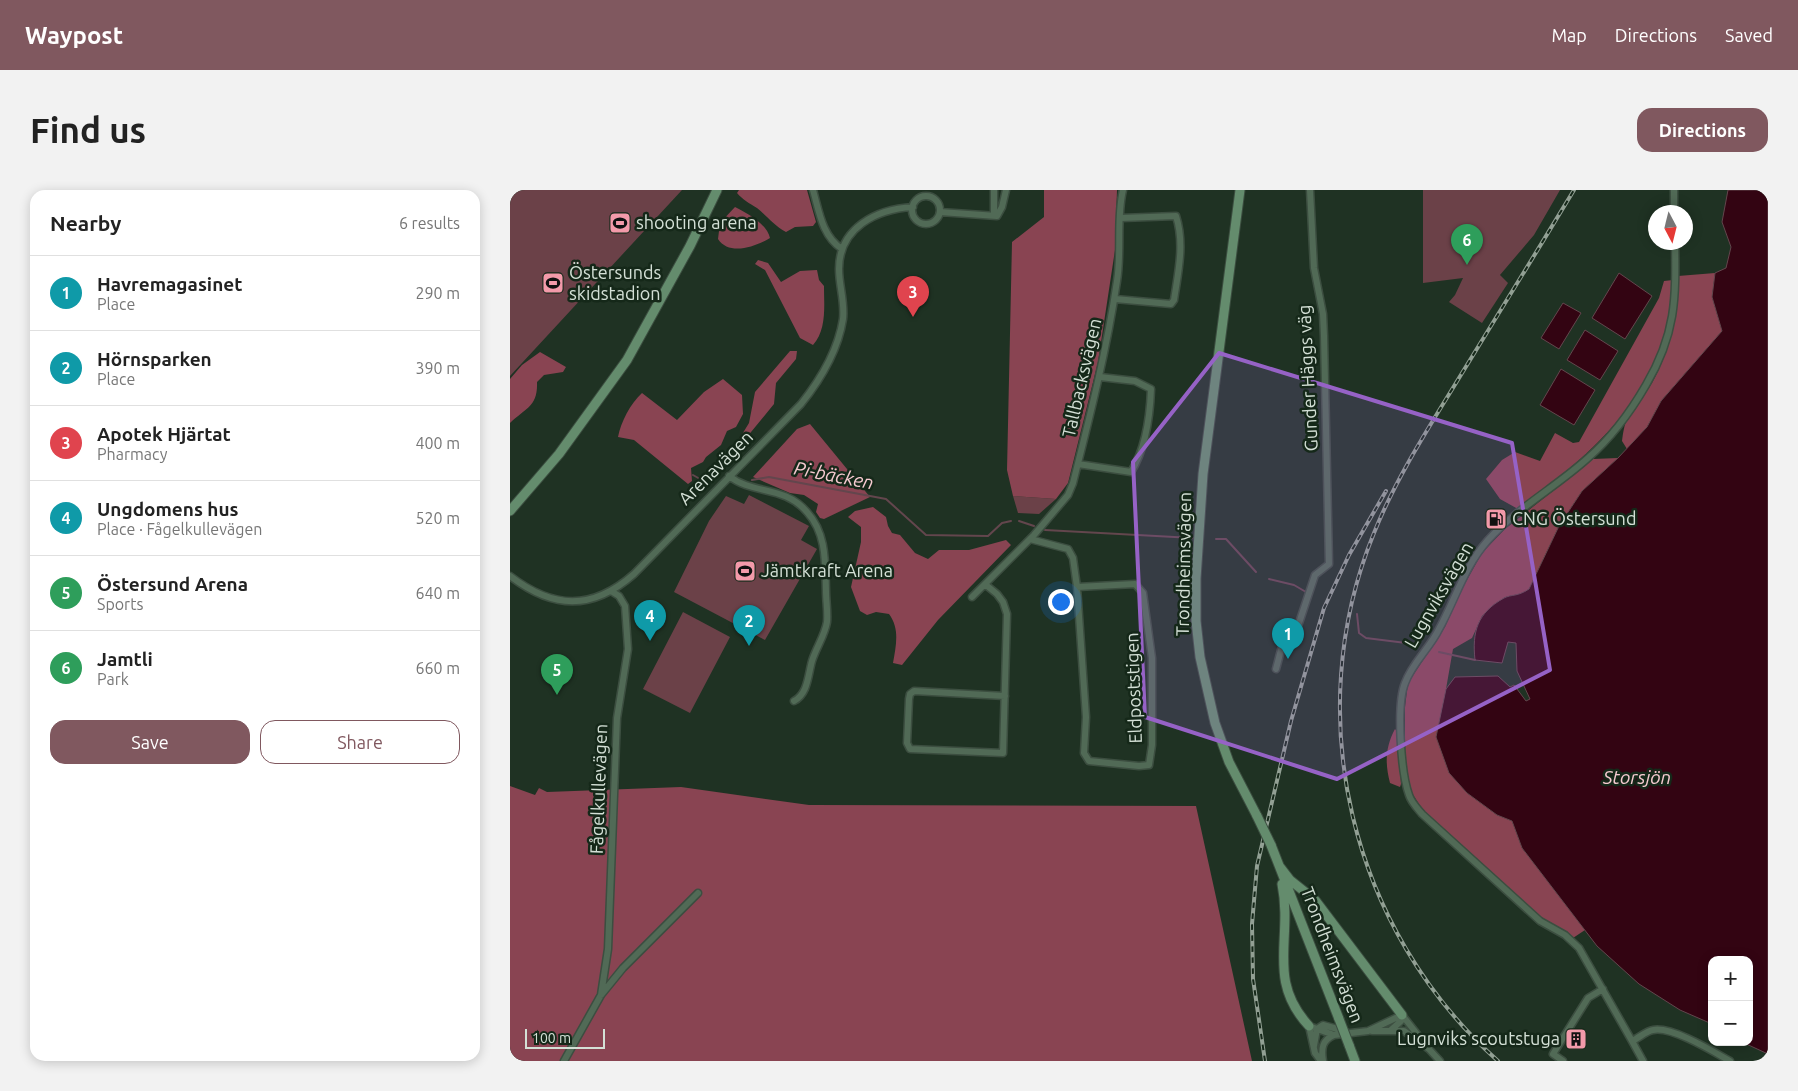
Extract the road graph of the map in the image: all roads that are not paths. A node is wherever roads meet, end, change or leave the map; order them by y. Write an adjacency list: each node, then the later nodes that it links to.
1 (718, 190): 21 (main road)
2 (813, 190): 15 (street)
3 (994, 190): 13 (street)
4 (1006, 190): 13 (street)
5 (1123, 190): 14 (street, Tallbacksvägen)
6 (1240, 190): 31 (main road, Trondheimsvägen, bridge)
7 (1310, 190): 28 (street, Gunder Häggs väg)
8 (1674, 190): 10 (street)
9 (927, 193): 11 (street, Arenavägen); 12 (street, Arenavägen)
10 (1674, 205)
11 (913, 206): 12 (street); 15 (street, Arenavägen)
12 (940, 212): 13 (street)
13 (992, 215)
14 (1120, 218): 17 (street, Tallbacksvägen); 17 (street)
15 (842, 249): 20 (street, Arenavägen)
16 (1675, 250): 33 (street, Lugnviksvägen)
17 (1115, 299): 18 (street, Tallbacksvägen)
18 (1100, 377): 19 (street, Tallbacksvägen); 19 (street)
19 (1078, 464): 22 (street, Tallbacksvägen)
20 (729, 476): 26 (street, Arenavägen); 30 (street)
21 (510, 511)
22 (1032, 540): 24 (street, Tallbacksvägen); 25 (street, Eldpoststigen)
23 (510, 576): 26 (street, Arenavägen)
24 (986, 585): 27 (street, Tallbacksvägen); 29 (street)
25 (1077, 587): 25 (street, Eldpoststigen)
26 (611, 591): 34 (street, Fågelkullevägen)
27 (972, 597)
28 (1276, 669)
29 (1005, 696): 29 (street)
30 (794, 701)
31 (1279, 864): 35 (main road); 36 (main road); 46 (main road, Trondheimsvägen, bridge)
32 (698, 893): 34 (street)
33 (1603, 990): 41 (street, Lugnviksvägen); 48 (street)
34 (601, 995): 44 (street)
35 (1402, 1015): 37 (street); 38 (street); 42 (street)
36 (1313, 1028): 39 (street); 40 (street); 45 (street)
37 (1391, 1030): 38 (street); 42 (street)
38 (1368, 1031): 39 (street)
39 (1356, 1032): 40 (street)
40 (1334, 1035): 45 (street)
41 (1632, 1042): 43 (street); 49 (street, Lugnviksvägen)
42 (1430, 1049): 47 (street)
43 (1720, 1059): 50 (street)
44 (564, 1061)
45 (1322, 1061)
46 (1355, 1061)
47 (1440, 1061)
48 (1563, 1061)
49 (1644, 1061)
50 (1730, 1061)

